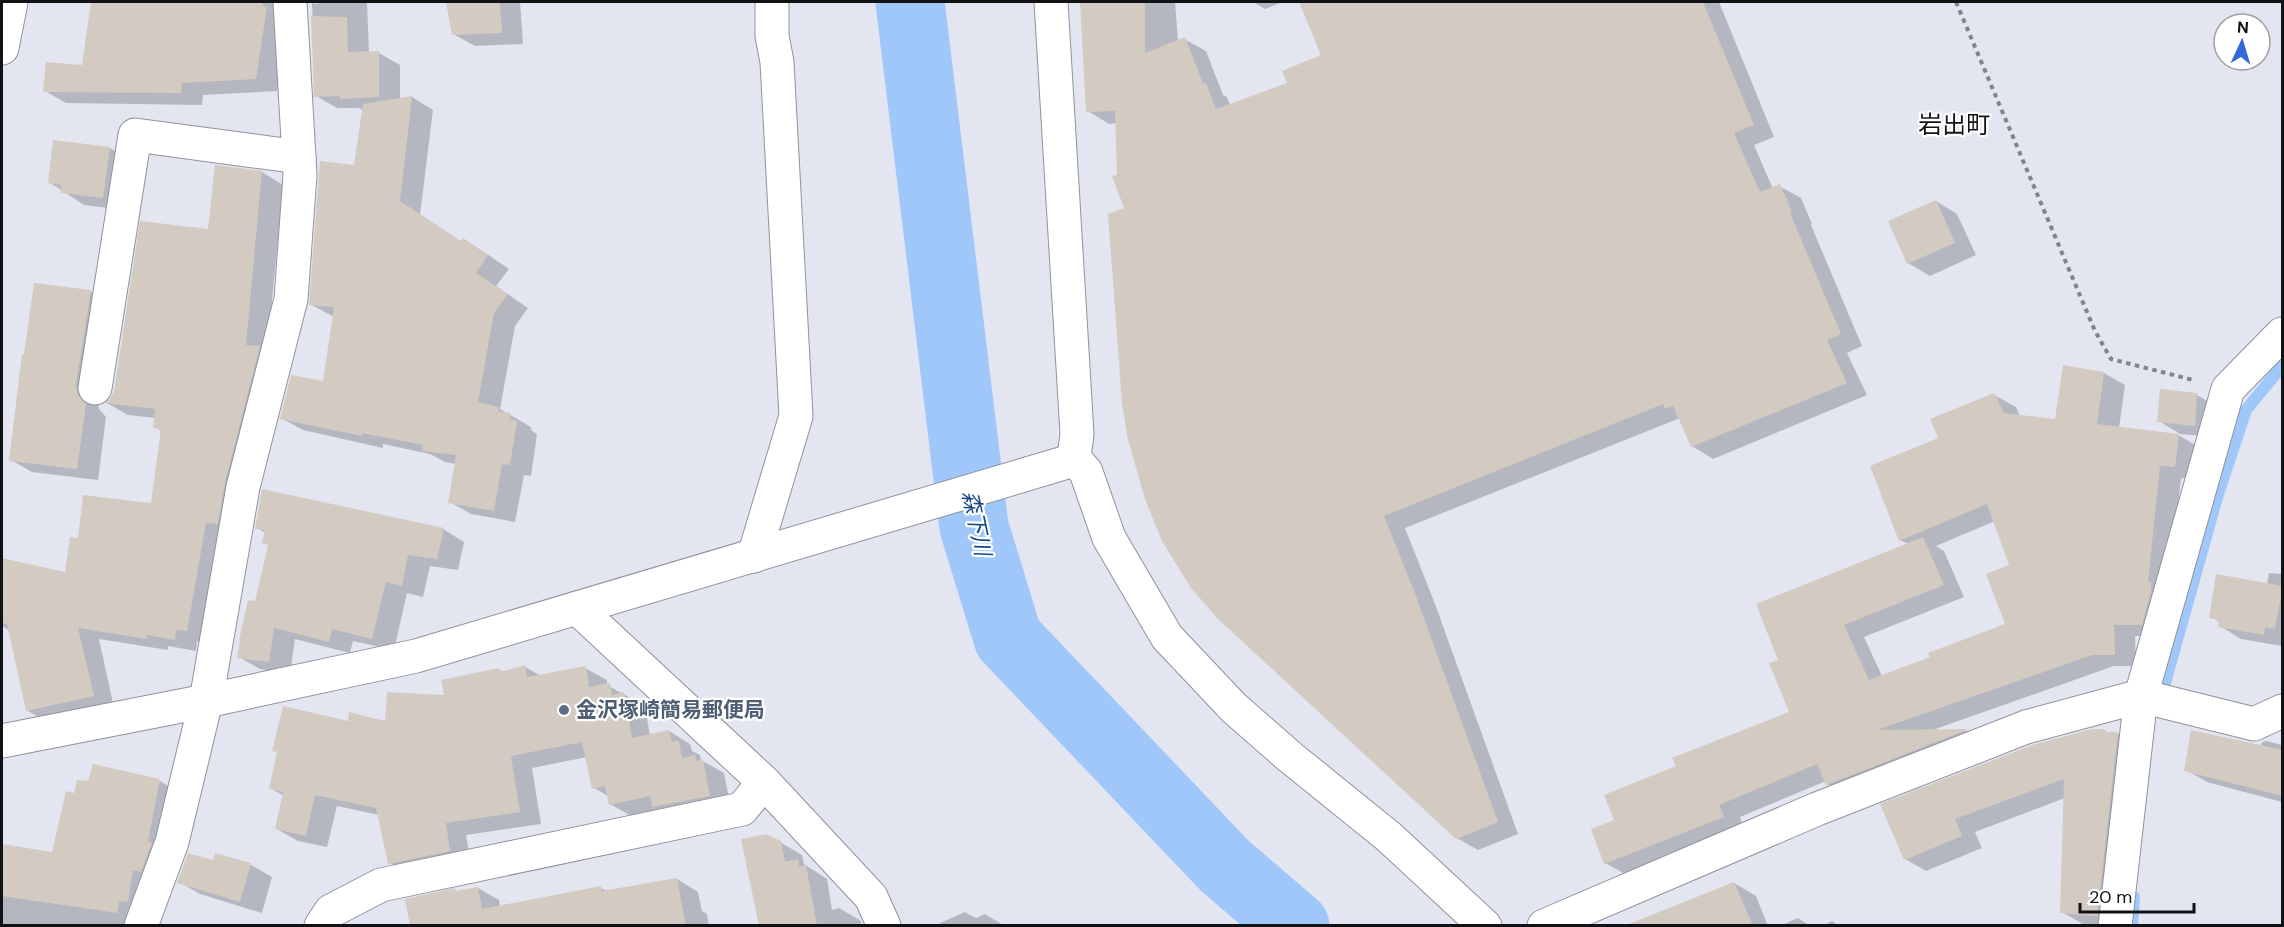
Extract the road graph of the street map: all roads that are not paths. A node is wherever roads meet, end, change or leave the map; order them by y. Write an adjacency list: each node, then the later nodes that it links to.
1 (11, 2): 5 (street)
2 (290, 2): 6 (street)
3 (772, 2): 10 (street)
4 (1051, 2): 9 (street)
5 (2, 48)
6 (299, 157): 8 (street); 13 (street)
7 (2283, 334): 12 (street)
8 (96, 388)
9 (1069, 460): 10 (street); 20 (street)
10 (754, 556): 11 (street)
11 (577, 608): 13 (street); 16 (street)
12 (2141, 696): 14 (street); 21 (street); 22 (street)
13 (206, 701): 15 (street); 17 (street)
14 (2283, 711)
15 (2, 741)
16 (764, 782): 18 (street); 19 (street)
17 (141, 926)
18 (321, 926)
19 (884, 926)
20 (1485, 926)
21 (1544, 926)
22 (2115, 926)

